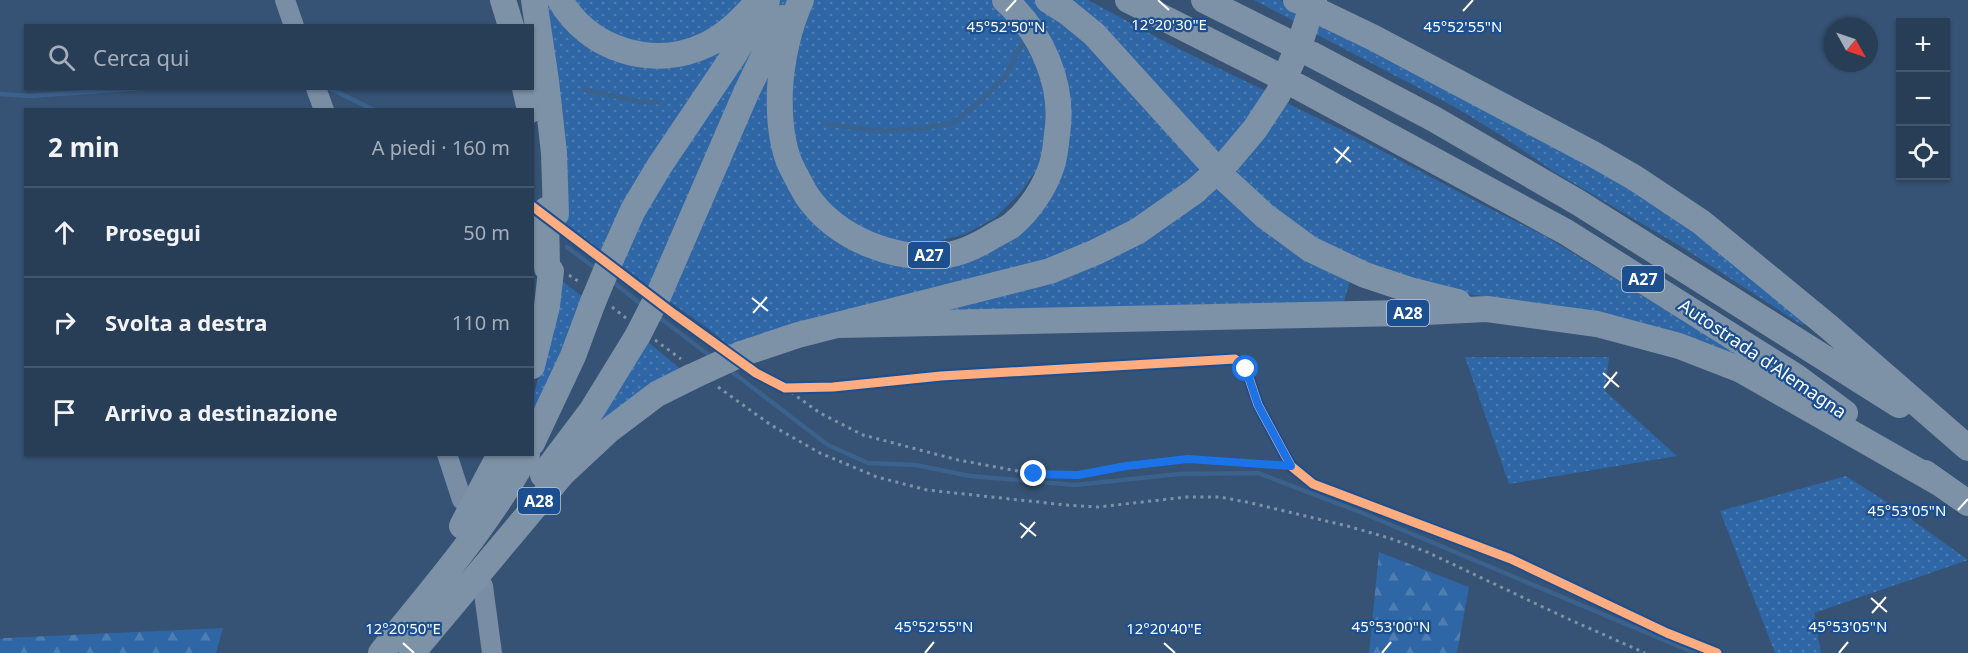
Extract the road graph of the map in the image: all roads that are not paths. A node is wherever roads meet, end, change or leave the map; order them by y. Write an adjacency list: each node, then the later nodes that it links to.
1 (285, 0): 14 (main road)
2 (503, 0): 15 (highway)
3 (534, 0): 23 (highway)
4 (560, 0): 5 (highway)
5 (759, 0)
6 (767, 0): 27 (highway, bridge)
7 (791, 0): 38 (highway, A28, bridge)
8 (801, 0): 9 (highway, A27)
9 (1005, 0)
10 (1048, 0): 24 (highway)
11 (1128, 0): 18 (highway)
12 (1204, 0): 16 (highway)
13 (1313, 3): 25 (highway, A28, bridge); 28 (highway, A27)
14 (293, 24)
15 (510, 24)
16 (1288, 42)
17 (1311, 54): 28 (highway, Autostrada d'Alemagna / A27)
18 (1275, 74)
19 (1297, 86): 32 (highway, Autostrada d'Alemagna / A27)
20 (525, 90): 21 (highway)
21 (530, 108)
22 (534, 131): 23 (highway)
23 (551, 212): 26 (highway)
24 (1486, 309): 25 (highway, A28); 32 (highway, A28)
25 (838, 325): 39 (highway, A28, bridge)
26 (534, 358)
27 (534, 439)
28 (1968, 448)
29 (448, 456): 33 (main road)
30 (499, 456): 36 (highway)
31 (526, 456): 37 (highway, A28)
32 (1939, 483): 34 (highway, Autostrada d'Alemagna / A27)
33 (462, 500)
34 (1968, 503)
35 (483, 586): 40 (main road)
36 (371, 653)
37 (381, 653)
38 (405, 653)
39 (412, 653)
40 (492, 653)

